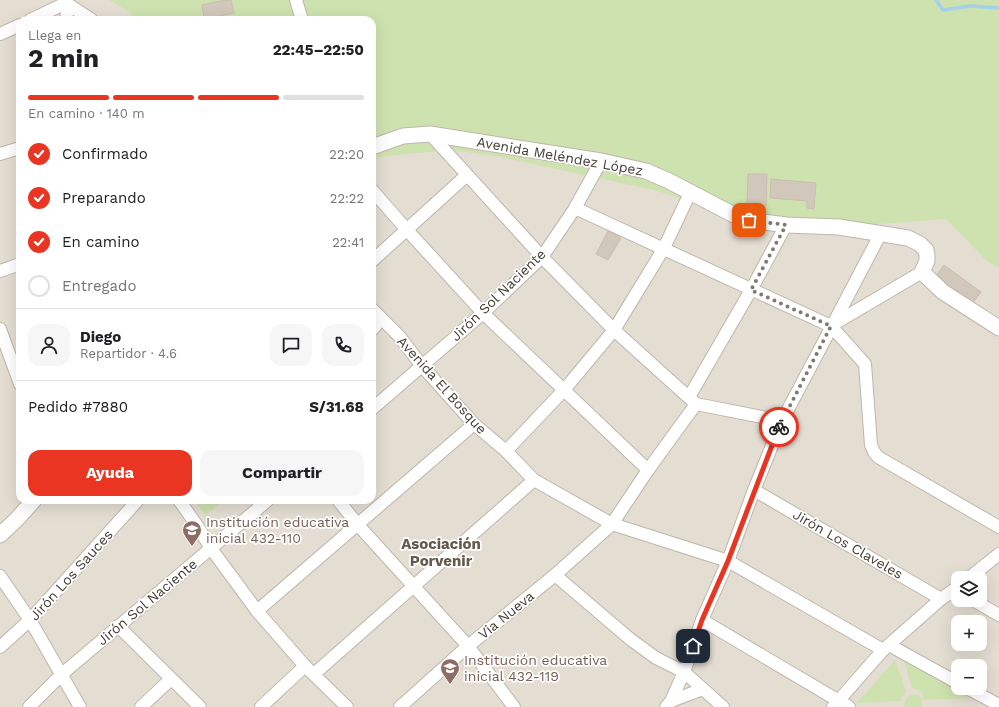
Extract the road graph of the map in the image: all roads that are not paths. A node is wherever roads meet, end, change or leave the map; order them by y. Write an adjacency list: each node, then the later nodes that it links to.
1 (296, 0): 6 (street)
2 (66, 3): 3 (street); 4 (street); 5 (street)
3 (38, 16)
4 (67, 16)
5 (86, 16)
6 (301, 16)
7 (16, 27): 8 (street)
8 (0, 34)
9 (430, 134): 10 (street, Avenida Meléndez López); 13 (street, Avenida Meléndez López); 14 (street)
10 (376, 146)
11 (16, 149): 12 (street)
12 (0, 154)
13 (602, 161): 15 (street, Avenida Meléndez López); 17 (street, Jirón Sol Naciente)
14 (467, 175): 19 (street); 23 (street)
15 (690, 193): 18 (street, Avenida Meléndez López); 21 (street)
16 (376, 195): 19 (street)
17 (575, 208): 21 (street); 23 (street, Jirón Sol Naciente)
18 (786, 225): 20 (street, Avenida Meléndez López); 27 (street, Via Nueva)
19 (407, 230): 22 (street); 29 (street)
20 (881, 233): 26 (street, Avenida Meléndez López); 32 (street)
21 (664, 248): 27 (street); 35 (street)
22 (376, 257)
23 (542, 257): 29 (street, Jirón Sol Naciente); 35 (street)
24 (16, 265): 25 (street)
25 (0, 271)
26 (922, 272): 32 (street); 33 (street)
27 (751, 290): 32 (street); 39 (street, Via Nueva)
28 (376, 313): 30 (street, Avenida El Bosque)
29 (483, 313): 36 (street, Jirón Sol Naciente); 38 (street)
30 (381, 319): 31 (street); 36 (street, Avenida El Bosque)
31 (376, 325)
32 (831, 326): 41 (street); 54 (street)
33 (999, 328)
34 (0, 329): 37 (street)
35 (614, 330): 38 (street); 39 (street)
36 (422, 366): 40 (street, Jirón Sol Naciente); 42 (street, Avenida El Bosque)
37 (16, 373)
38 (564, 390): 43 (street); 44 (street)
39 (692, 401): 41 (street); 44 (street, Via Nueva)
40 (376, 405)
41 (782, 421): 46 (street)
42 (474, 424): 43 (street, Avenida El Bosque); 53 (street)
43 (506, 451): 45 (street, Avenida El Bosque)
44 (648, 470): 52 (street, Via Nueva)
45 (534, 480): 52 (street, Avenida El Bosque); 62 (street)
46 (754, 490): 58 (street); 64 (street, Jirón Los Claveles)
47 (30, 504): 55 (street)
48 (134, 504): 68 (street, Jirón Los Sauces)
49 (182, 504): 56 (street)
50 (263, 504): 56 (street, Jirón Sol Naciente)
51 (341, 504): 53 (street)
52 (612, 524): 58 (street, Avenida El Bosque); 60 (street, Via Nueva)
53 (358, 525): 62 (street); 66 (street)
54 (999, 527)
55 (0, 534)
56 (210, 547): 66 (street); 70 (street, Jirón Sol Naciente)
57 (999, 554): 59 (street)
58 (728, 561): 69 (street); 73 (street, Avenida El Bosque)
59 (978, 571)
60 (555, 575): 71 (street, Via Nueva); 75 (street)
61 (0, 576): 68 (street)
62 (413, 587): 71 (street); 74 (street)
63 (951, 593): 64 (street)
64 (941, 599): 73 (street)
65 (985, 607): 67 (street)
66 (257, 611): 74 (street)
67 (999, 615)
68 (30, 620): 72 (street, Jirón Los Sauces); 76 (street)
69 (702, 620): 75 (street); 82 (street)
70 (118, 626): 76 (street, Jirón Sol Naciente); 77 (street)
71 (468, 646): 90 (street, Via Nueva); 91 (street)
72 (0, 647)
73 (886, 648): 78 (street, Avenida El Bosque); 82 (street)
74 (310, 670): 88 (street); 89 (street)
75 (684, 672): 79 (street); 81 (street)
76 (62, 674): 84 (street, Jirón Sol Naciente); 85 (street)
77 (171, 679): 86 (street); 87 (street)
78 (951, 680)
79 (703, 689): 81 (street); 92 (street)
80 (980, 695): 83 (street)
81 (668, 704)
82 (836, 704): 93 (street)
83 (999, 705)
84 (29, 707)
85 (80, 707)
86 (141, 707)
87 (200, 707)
88 (261, 707)
89 (347, 707)
90 (400, 707)
91 (514, 707)
92 (723, 707)
93 (849, 707)

